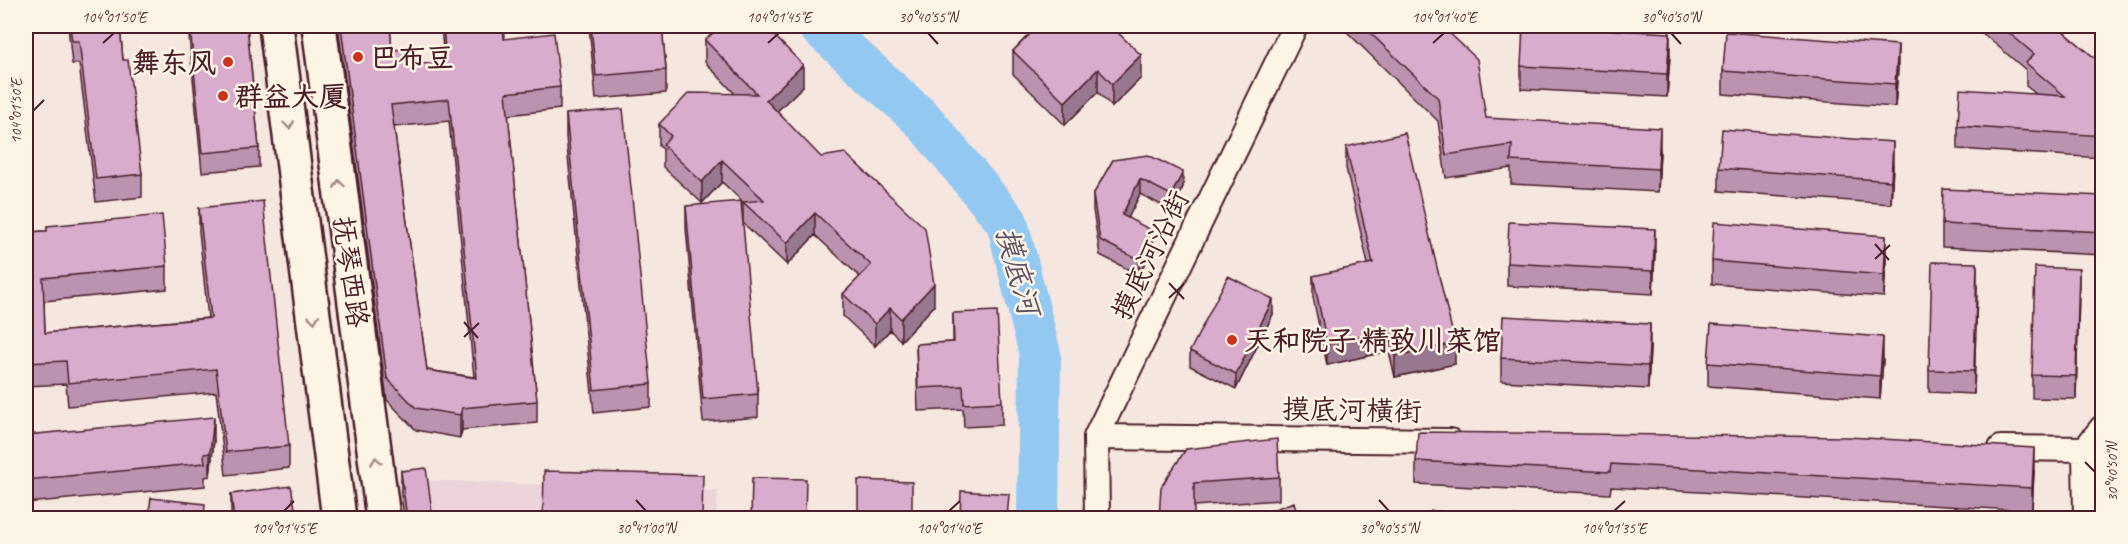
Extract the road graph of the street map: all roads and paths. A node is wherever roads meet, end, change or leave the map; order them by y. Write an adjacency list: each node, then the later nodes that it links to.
1 (276, 26): 9 (main road, 抚琴西路, one-way to 9)
2 (318, 26): 10 (main road, 抚琴西路, one-way to 2)
3 (1295, 26): 5 (street, 摸底河沿街)
4 (2103, 429): 8 (street)
5 (1096, 437): 6 (street, 摸底河横街); 11 (street, 摸底河沿街)
6 (1477, 442)
7 (1978, 448): 8 (street)
8 (2085, 449): 12 (street)
9 (339, 519)
10 (384, 519)
11 (1097, 519)
12 (2086, 519)

